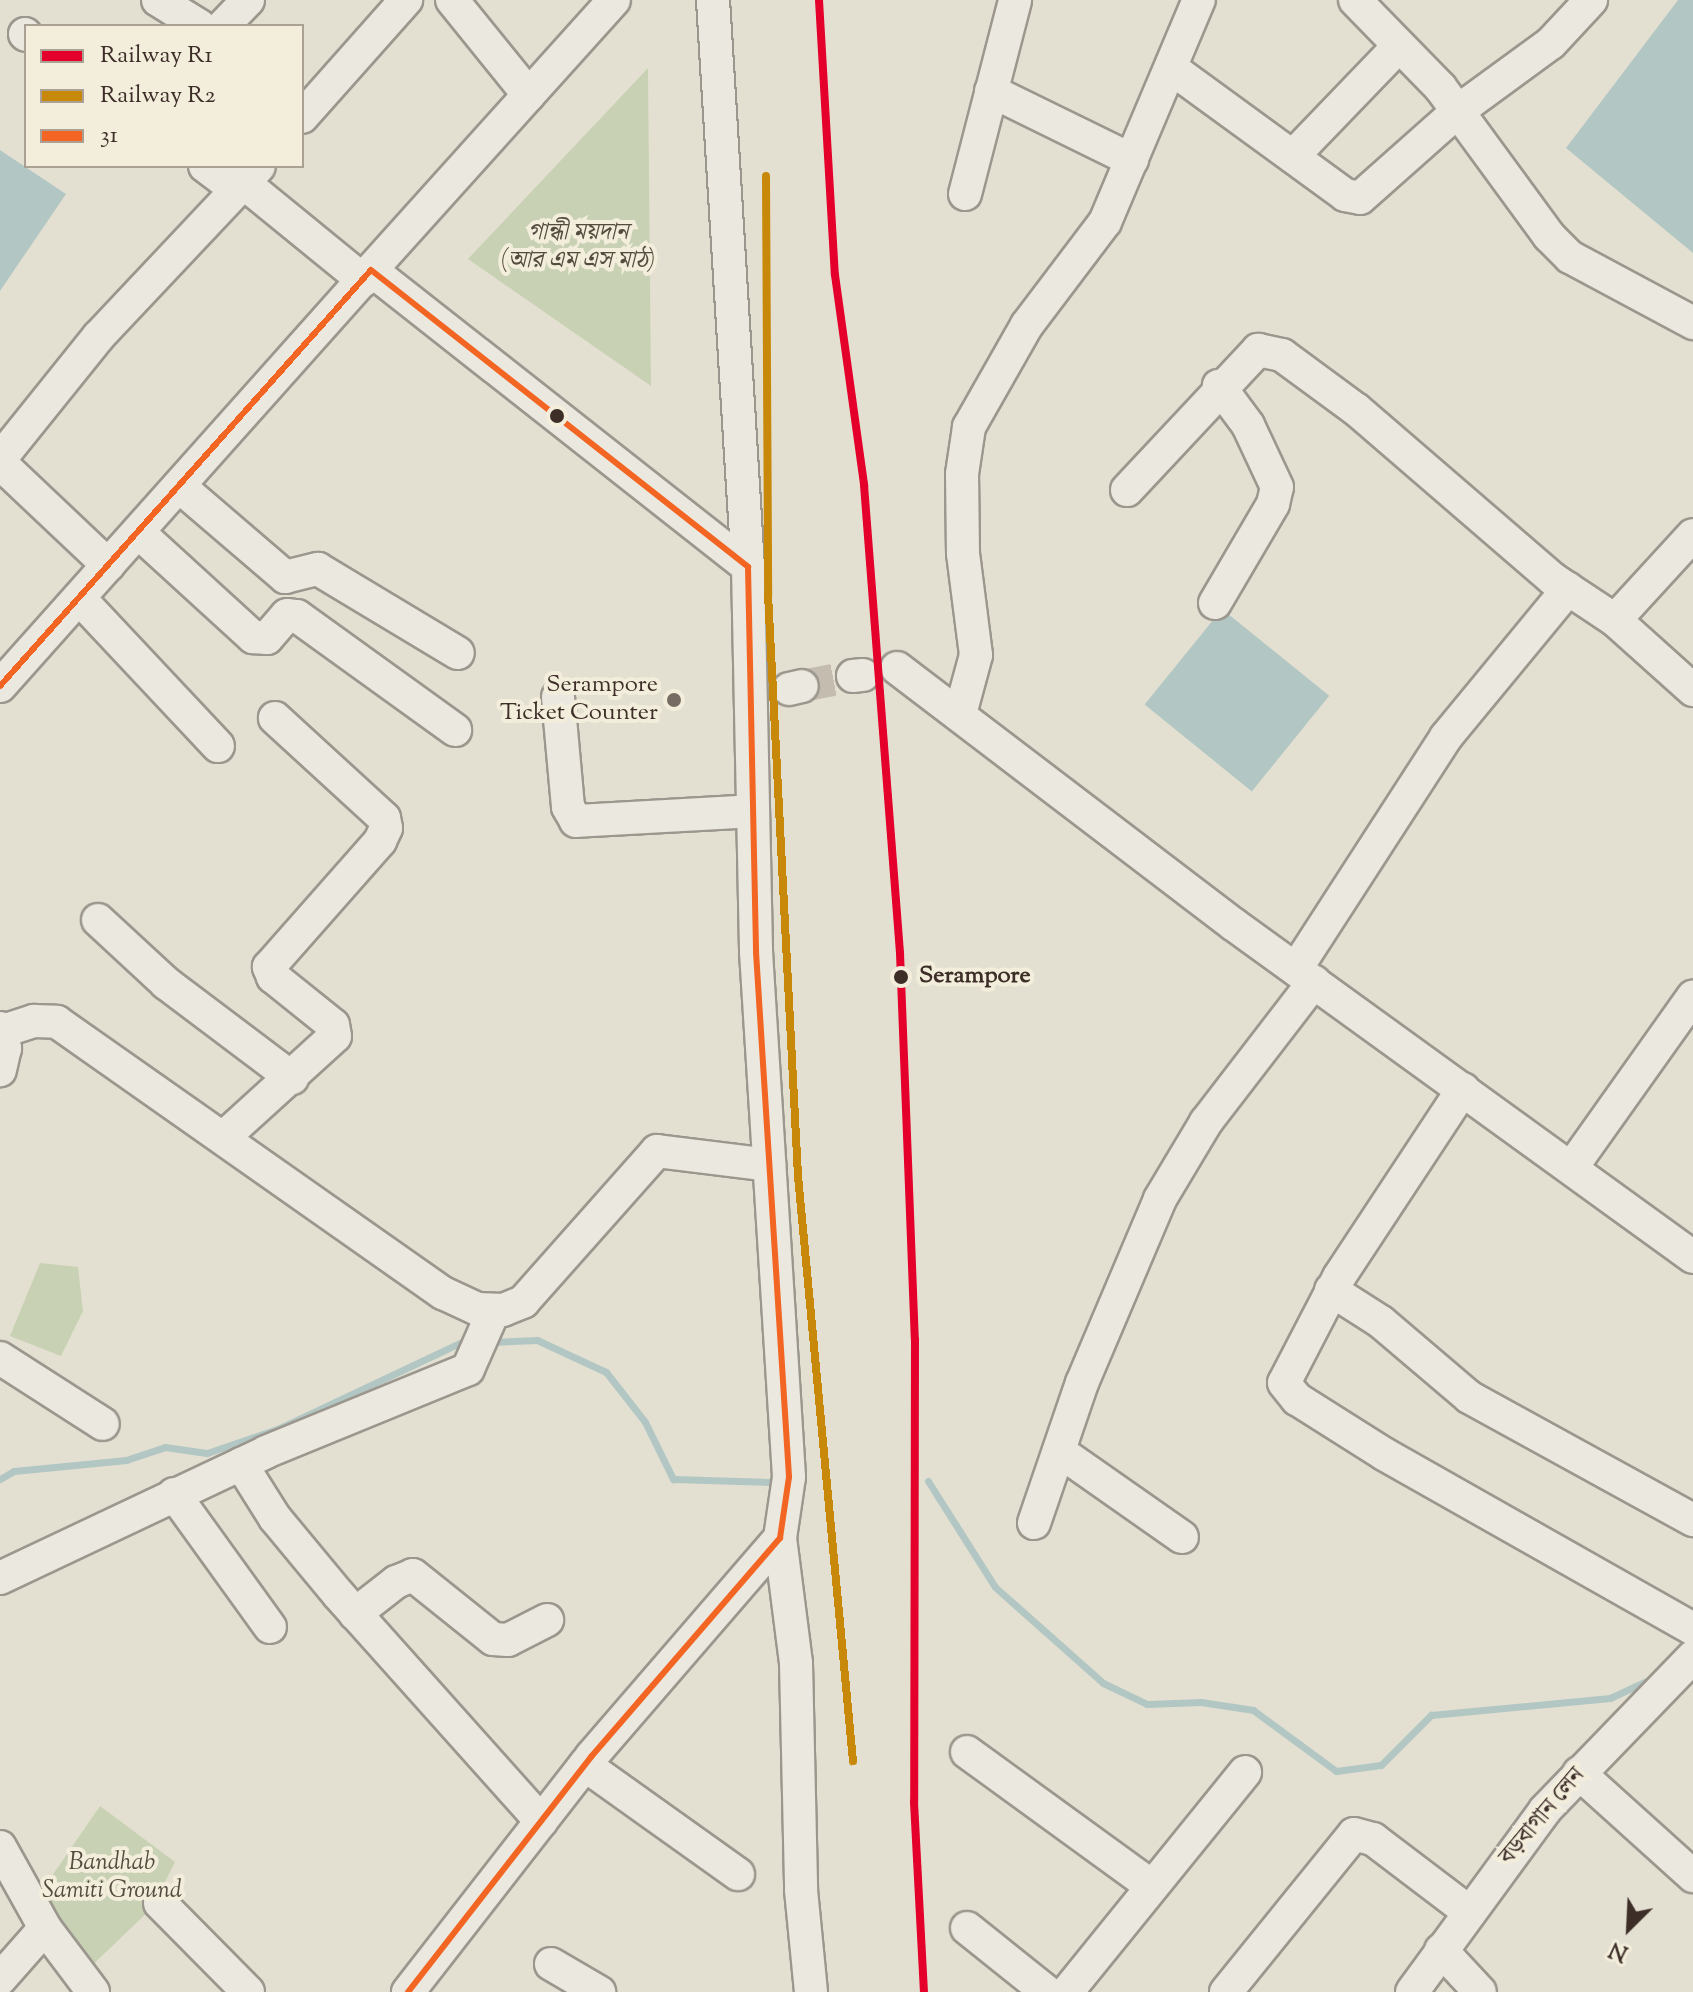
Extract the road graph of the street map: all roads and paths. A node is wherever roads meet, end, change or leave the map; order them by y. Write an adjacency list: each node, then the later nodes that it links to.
1 (158, 0): 11 (street)
2 (248, 0): 12 (street)
3 (406, 0): 18 (street)
4 (452, 0): 16 (street)
5 (614, 0): 16 (street)
6 (713, 0): 33 (street)
7 (1015, 0): 15 (street)
8 (1199, 0): 14 (street)
9 (1355, 0): 13 (street)
10 (1591, 0): 17 (street)
11 (197, 24)
12 (225, 24)
13 (1399, 46): 17 (street); 19 (street)
14 (1171, 68): 19 (street); 20 (street)
15 (991, 91): 20 (street); 23 (street)
16 (529, 95): 24 (street)
17 (1458, 111): 19 (street); 25 (street)
18 (304, 115)
19 (1295, 154)
20 (1132, 160): 43 (street)
21 (211, 168): 22 (street)
22 (247, 180): 24 (street); 27 (street)
23 (965, 194)
24 (367, 275): 28 (street); 33 (street)
25 (1693, 323)
26 (1219, 386): 29 (street); 34 (street); 36 (street)
27 (0, 461): 32 (street)
28 (179, 486): 30 (street); 38 (street)
29 (1127, 490)
30 (138, 532): 32 (street); 45 (street)
31 (1693, 535): 37 (street)
32 (108, 565): 35 (street)
33 (748, 567): 47 (street)
34 (1568, 589): 37 (street); 49 (street)
35 (79, 598): 40 (street); 46 (street)
36 (1215, 603)
37 (1615, 620): 41 (street)
38 (458, 653)
39 (898, 668): 43 (street)
40 (0, 686)
41 (1693, 690)
42 (558, 697): 47 (street)
43 (960, 714): 49 (street)
44 (275, 718): 53 (street)
45 (455, 730)
46 (218, 746)
47 (753, 811): 56 (street)
48 (98, 920): 53 (street)
49 (1305, 976): 54 (street); 63 (street)
50 (1693, 997): 57 (street)
51 (1, 1030): 52 (street); 55 (street)
52 (0, 1070)
53 (292, 1078): 55 (street)
54 (1463, 1089): 57 (street); 59 (street)
55 (223, 1138): 60 (street)
56 (769, 1165): 60 (street); 69 (street)
57 (1572, 1167): 58 (street)
58 (1693, 1257)
59 (1331, 1290): 66 (street); 74 (street)
60 (494, 1310): 64 (street)
61 (0, 1358): 62 (street)
62 (103, 1424)
63 (1059, 1451): 67 (street); 68 (street)
64 (241, 1464): 65 (street); 71 (street)
65 (174, 1494): 70 (street); 73 (street)
66 (1693, 1520)
67 (1034, 1523)
68 (1182, 1537)
69 (780, 1538): 77 (street); 96 (street)
70 (0, 1578)
71 (355, 1614): 72 (street); 80 (street)
72 (547, 1620)
73 (270, 1627)
74 (1693, 1629)
75 (1693, 1657): 79 (street, বড়বাগান লেন)
76 (967, 1752): 84 (street)
77 (585, 1765): 80 (street); 82 (street)
78 (1245, 1772): 84 (street)
79 (1579, 1773): 83 (street); 86 (street, বড়বাগান লেন)
80 (541, 1821): 94 (street)
81 (0, 1847): 87 (street)
82 (738, 1874)
83 (1693, 1876)
84 (1150, 1885): 98 (street)
85 (160, 1903): 93 (street)
86 (1468, 1911): 89 (street, বড়বাগান লেন); 99 (street)
87 (45, 1928): 91 (street); 92 (street)
88 (967, 1928): 97 (street)
89 (1441, 1950): 100 (street, বড়বাগান লেন); 101 (street)
90 (551, 1964): 95 (street)
91 (0, 1979)
92 (93, 1992)
93 (248, 1992)
94 (408, 1992)
95 (599, 1992)
96 (811, 1992)
97 (1047, 1992)
98 (1067, 1992)
99 (1226, 1992)
100 (1412, 1992)
101 (1480, 1992)

